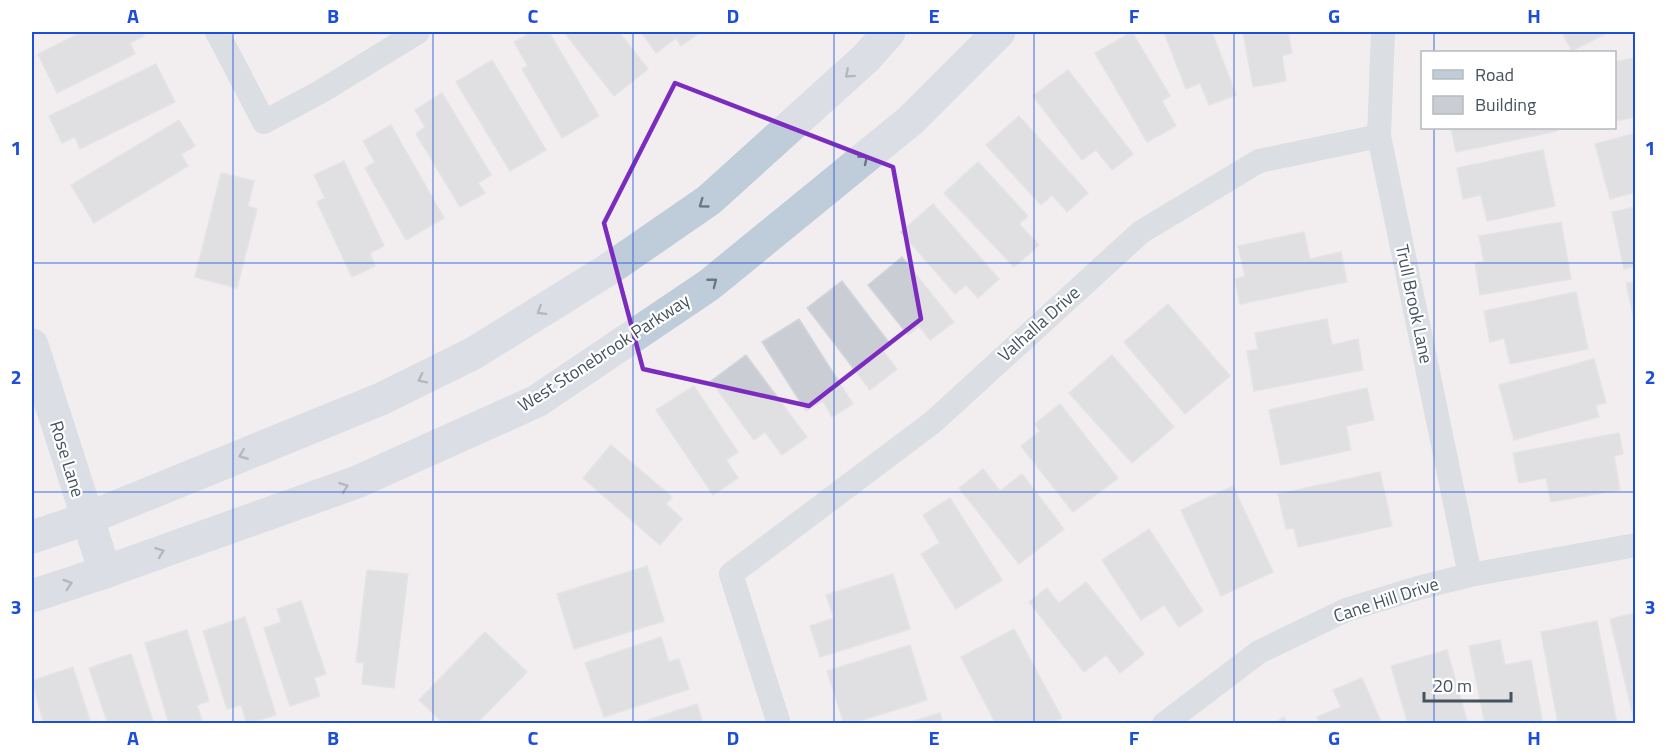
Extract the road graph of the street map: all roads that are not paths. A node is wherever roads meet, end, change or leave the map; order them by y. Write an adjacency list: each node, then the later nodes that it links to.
1 (217, 32): 2 (street)
2 (418, 32)
3 (889, 32): 8 (street, one-way to 8)
4 (999, 32): 11 (street, West Stonebrook Parkway, one-way to 4)
5 (1383, 32): 6 (street, Trull Brook Lane)
6 (1379, 136): 12 (street, Trull Brook Lane); 14 (street, Valhalla Drive)
7 (32, 345): 8 (street, Rose Lane)
8 (86, 519): 9 (street); 11 (street, Rose Lane)
9 (32, 537)
10 (1635, 544): 12 (street, Cane Hill Drive)
11 (105, 572): 13 (street, West Stonebrook Parkway, one-way to 11)
12 (1470, 575): 15 (street, Cane Hill Drive)
13 (32, 596)
14 (779, 723)
15 (1164, 723)

